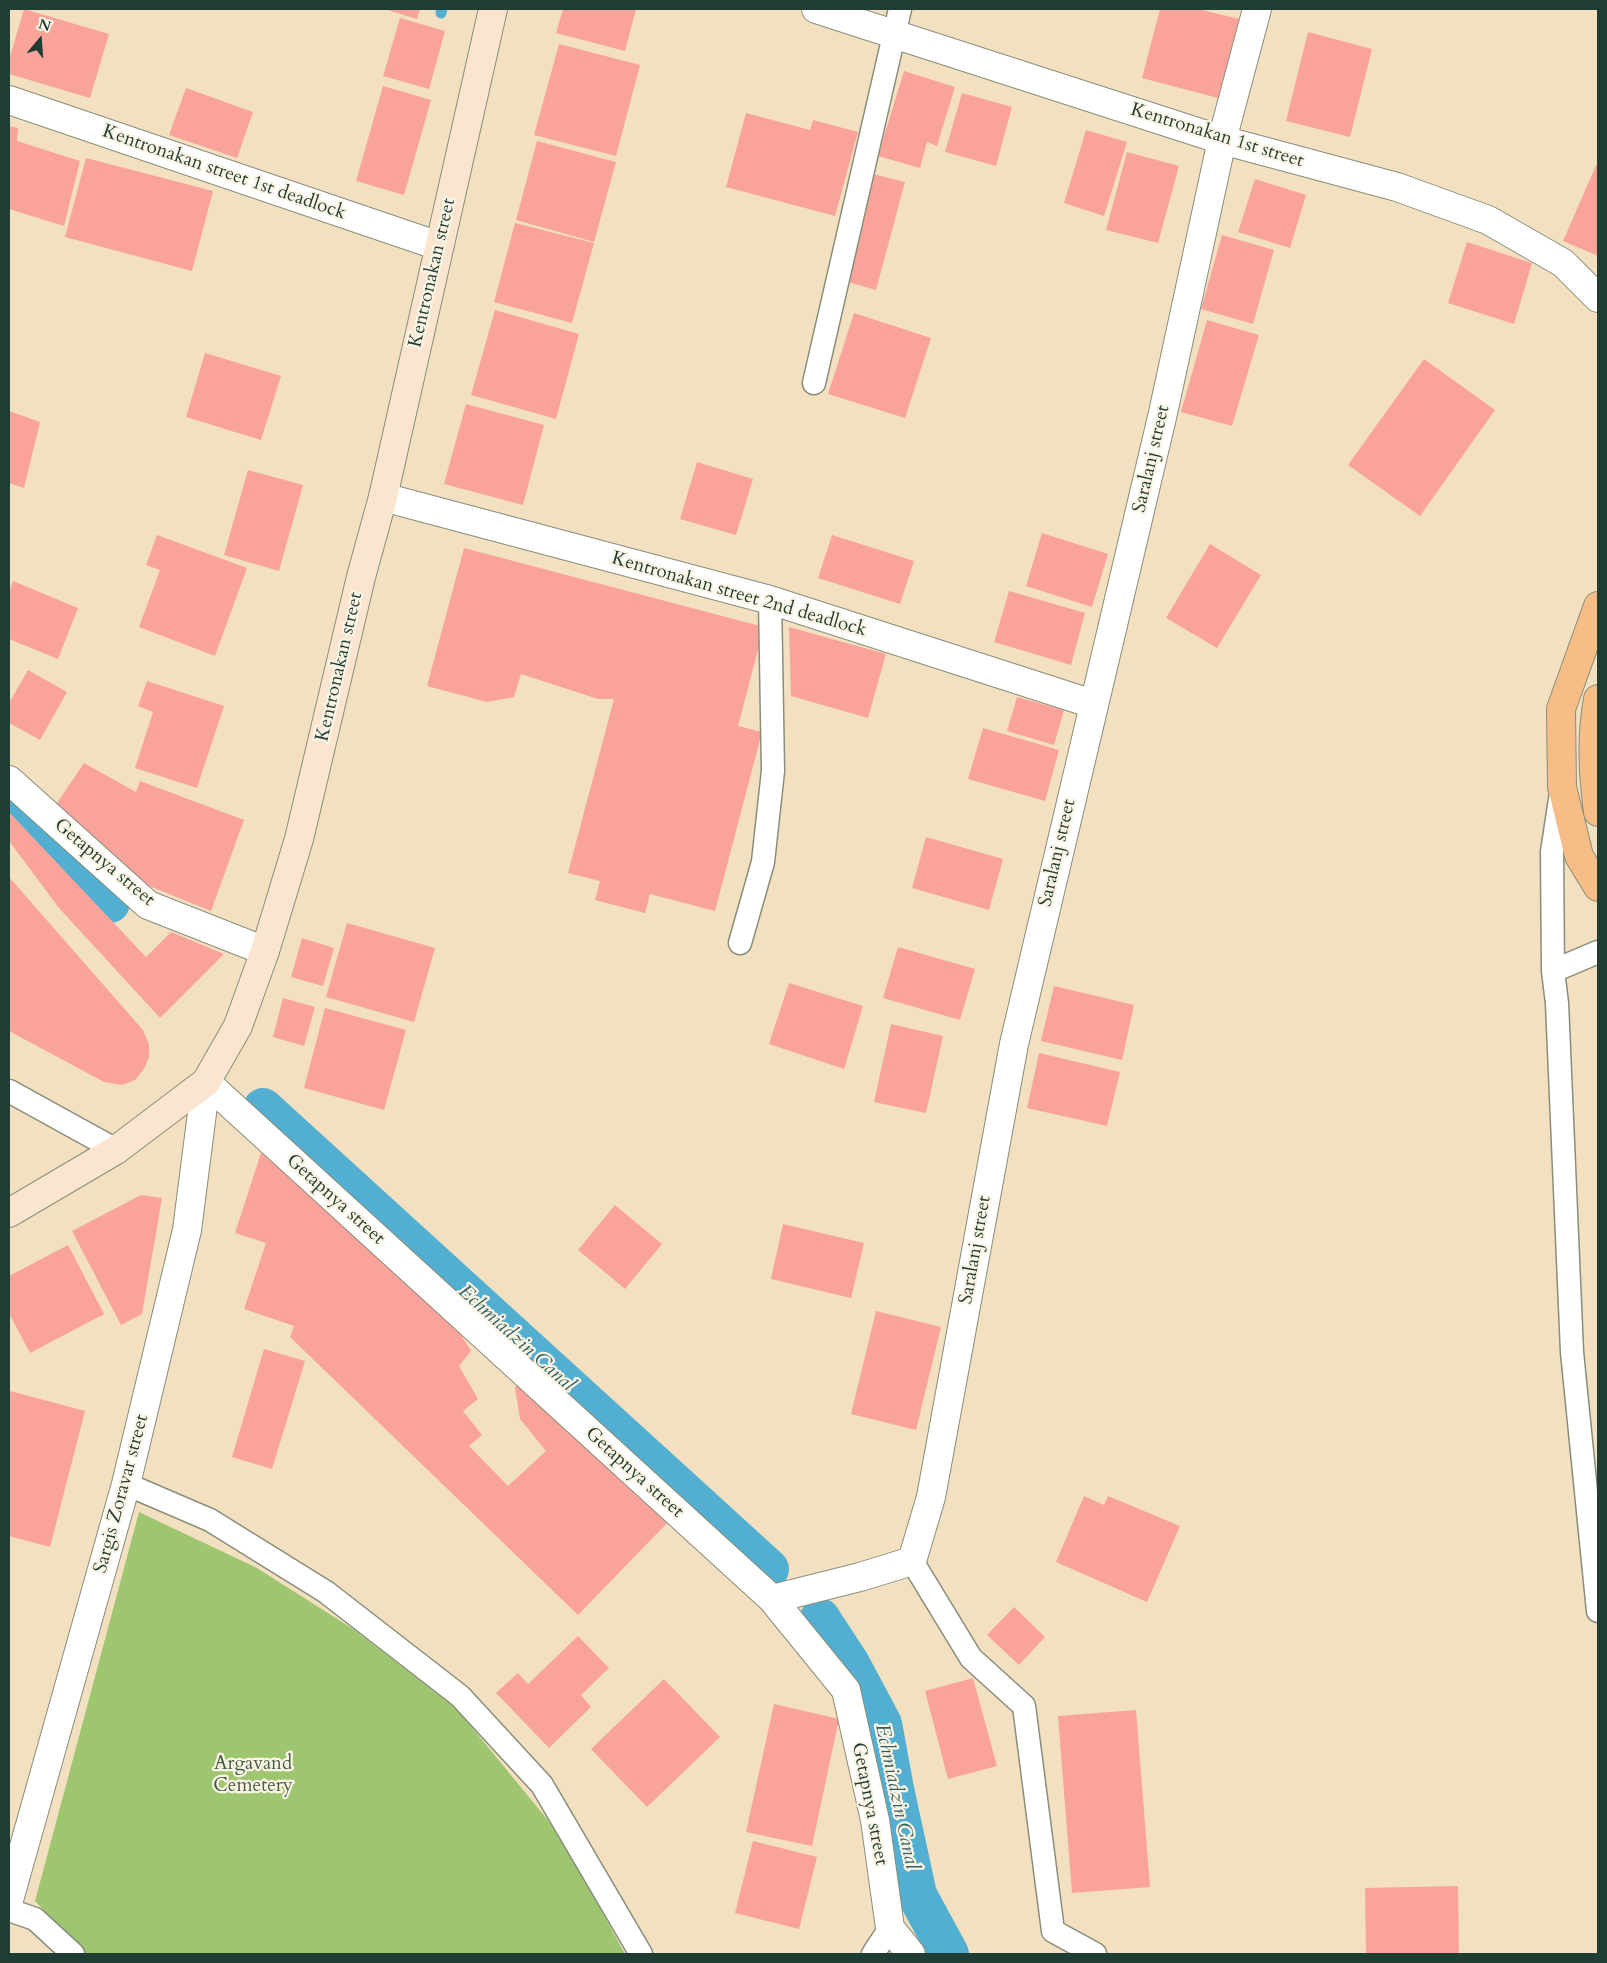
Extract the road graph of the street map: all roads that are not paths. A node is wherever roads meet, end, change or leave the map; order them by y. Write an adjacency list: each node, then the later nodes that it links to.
1 (493, 9): 7 (main road, Kentronakan street)
2 (816, 9): 4 (street, Kentronakan 1st street)
3 (1257, 9): 6 (street, Saralanj street)
4 (897, 21): 6 (street, Kentronakan 1st street); 9 (lane)
5 (9, 100): 7 (street, Kentronakan street 1st deadlock)
6 (1222, 140): 8 (street, Kentronakan 1st street); 14 (street, Saralanj street)
7 (439, 246): 10 (main road, Kentronakan street)
8 (1598, 298)
9 (814, 382)
10 (383, 497): 11 (street, Kentronakan street 2nd deadlock); 20 (main road, Kentronakan street)
11 (770, 600): 14 (street, Kentronakan street 2nd deadlock); 19 (lane)
12 (1598, 606): 16 (highway)
13 (1598, 699): 17 (highway)
14 (1093, 704): 28 (street, Saralanj street)
15 (9, 780): 20 (street, Getapnya street)
16 (1562, 787): 18 (highway); 22 (lane)
17 (1598, 812)
18 (1598, 887)
19 (740, 943)
20 (265, 951): 23 (main road, Kentronakan street)
21 (1598, 952): 22 (lane)
22 (1553, 971): 30 (lane)
23 (206, 1082): 25 (main road, Kentronakan street); 27 (street, Sargis Zoravar street); 29 (street, Getapnya street)
24 (9, 1091): 25 (lane)
25 (116, 1150): 26 (main road, Kentronakan street)
26 (9, 1213)
27 (126, 1484): 31 (street, Sargis Zoravar street); 35 (lane)
28 (912, 1561): 29 (street); 38 (lane)
29 (772, 1599): 33 (street, Getapnya street)
30 (1598, 1612)
31 (9, 1900)
32 (9, 1910): 34 (lane)
33 (890, 1928): 36 (lane); 37 (street)
34 (73, 1954)
35 (641, 1954)
36 (873, 1954)
37 (911, 1954)
38 (1095, 1954)

